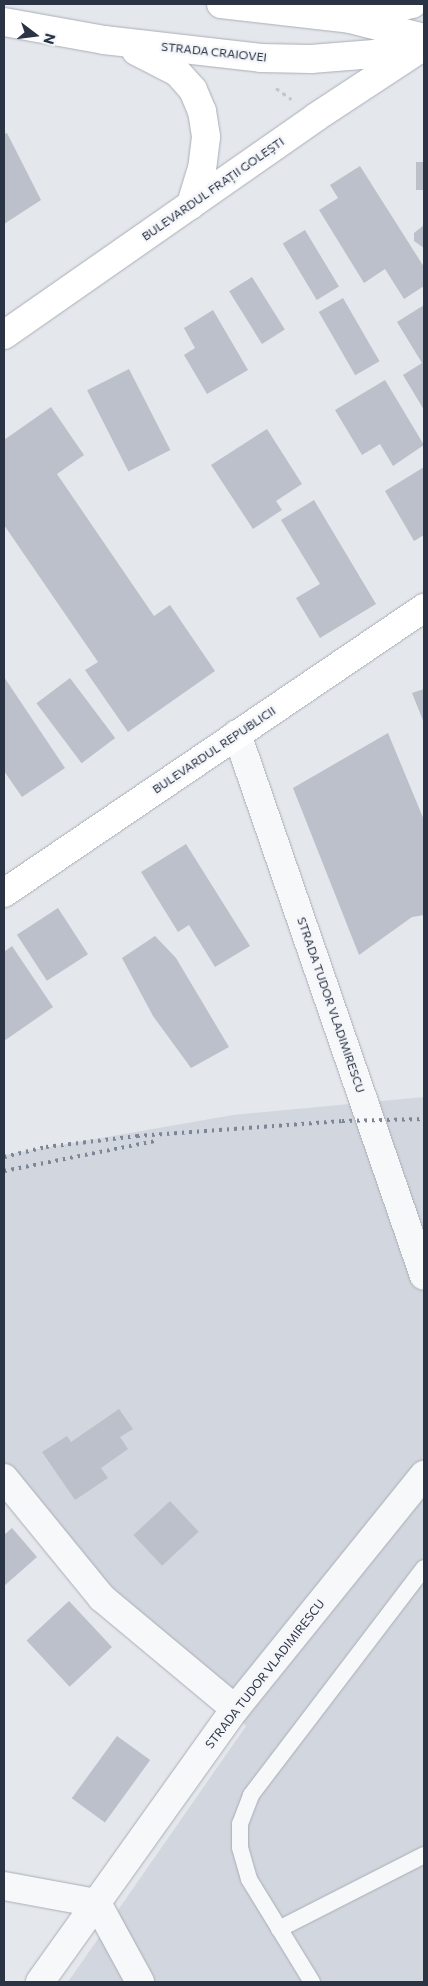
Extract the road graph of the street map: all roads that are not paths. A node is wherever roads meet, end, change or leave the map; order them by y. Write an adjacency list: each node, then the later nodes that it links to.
1 (221, 4): 3 (main road)
2 (412, 4): 3 (main road)
3 (350, 19): 5 (main road)
4 (4, 22): 6 (main road, STRADA CRAIOVEI)
5 (424, 38)
6 (104, 40): 7 (main road, STRADA CRAIOVEI); 8 (main road)
7 (424, 44): 8 (main road, BULEVARDUL FRAȚII GOLEȘTI)
8 (191, 205): 9 (main road, BULEVARDUL FRAȚII GOLEȘTI)
9 (4, 334)
10 (424, 608): 11 (main road, BULEVARDUL REPUBLICII)
11 (238, 734): 12 (main road, BULEVARDUL REPUBLICII); 13 (street, STRADA TUDOR VLADIMIRESCU)
12 (4, 892)
13 (424, 1276)
14 (424, 1475): 17 (street, STRADA TUDOR VLADIMIRESCU)
15 (4, 1478): 17 (street)
16 (424, 1568): 21 (lane)
17 (235, 1709): 20 (street, STRADA TUDOR VLADIMIRESCU)
18 (424, 1855): 21 (lane)
19 (4, 1886): 20 (street)
20 (97, 1903): 22 (street, STRADA TUDOR VLADIMIRESCU); 23 (street)
21 (280, 1929): 24 (lane)
22 (40, 1982)
23 (140, 1982)
24 (312, 1982)

